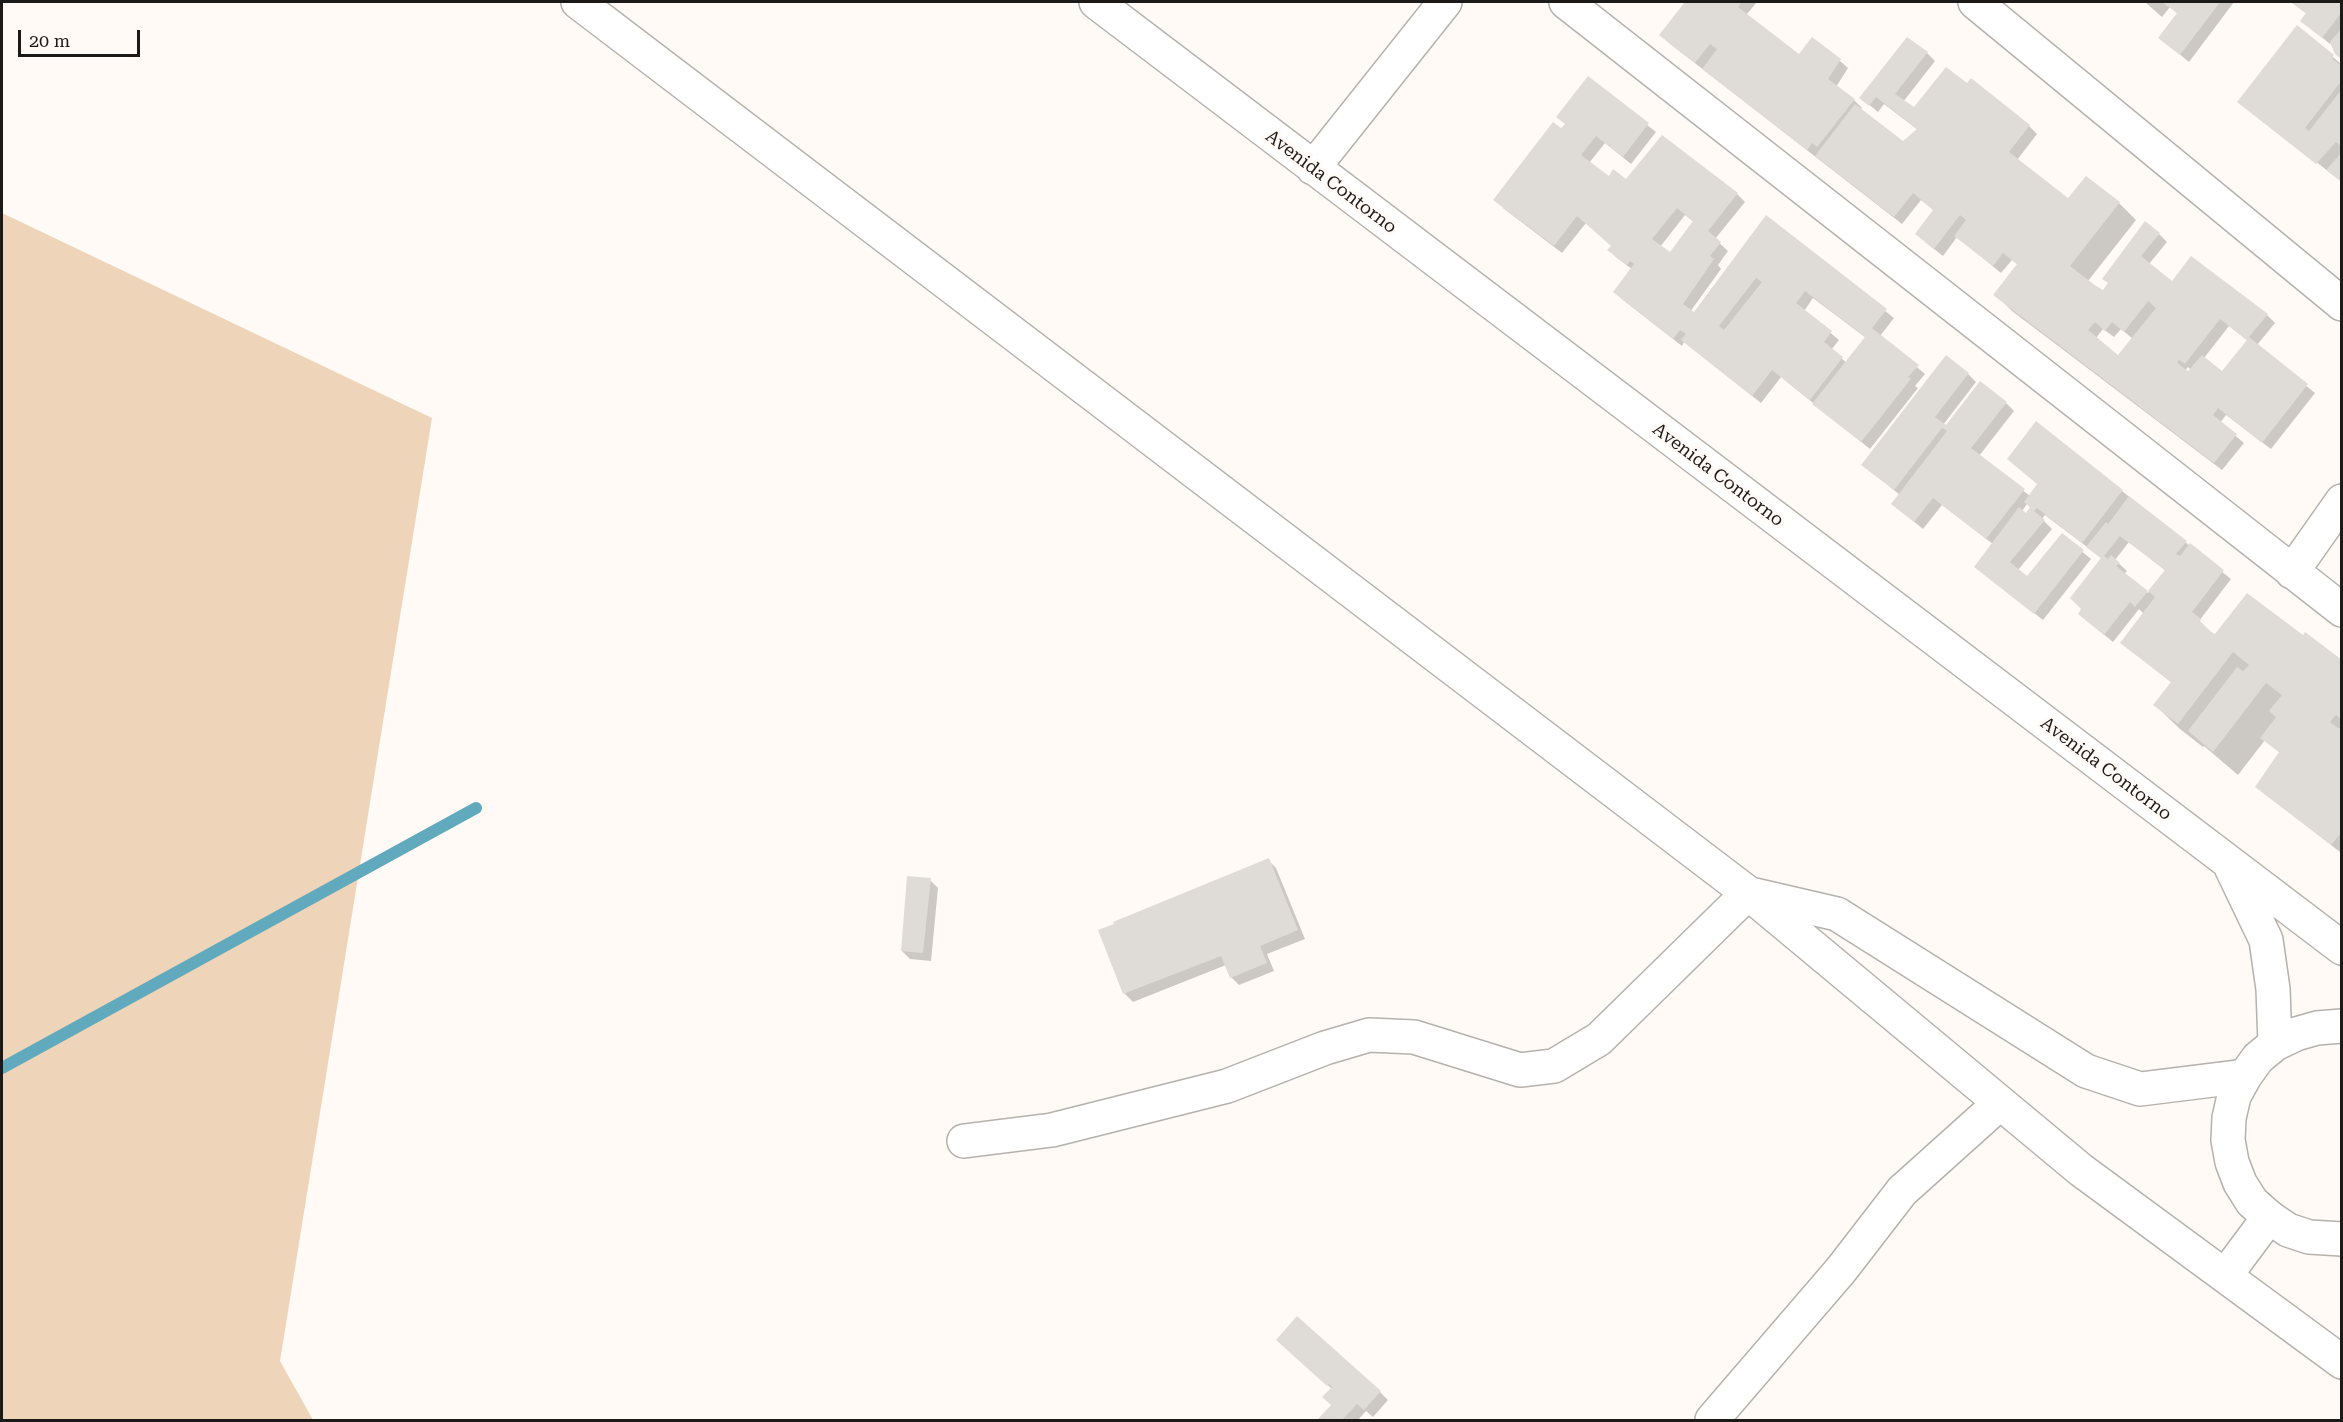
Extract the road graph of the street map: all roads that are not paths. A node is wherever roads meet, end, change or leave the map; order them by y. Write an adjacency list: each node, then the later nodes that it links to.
1 (578, 2): 12 (main road)
2 (1096, 2): 6 (main road, Avenida Contorno)
3 (1445, 2): 6 (main road)
4 (1566, 2): 9 (main road)
5 (1975, 2): 7 (main road)
6 (1313, 168): 11 (main road, Avenida Contorno)
7 (2342, 304)
8 (2342, 501): 9 (main road)
9 (2292, 572): 10 (main road)
10 (2342, 610)
11 (2229, 863): 13 (main road, Avenida Contorno); 15 (main road)
12 (1748, 893): 16 (main road); 17 (main road); 18 (main road)
13 (2341, 947)
14 (2342, 1026): 15 (main road)
15 (2275, 1044): 16 (main road)
16 (2245, 1076): 19 (main road)
17 (2000, 1103): 21 (main road); 23 (main road)
18 (963, 1141)
19 (2269, 1217): 20 (main road); 21 (main road)
20 (2342, 1239)
21 (2225, 1276): 22 (main road)
22 (2342, 1362)
23 (1712, 1420)

